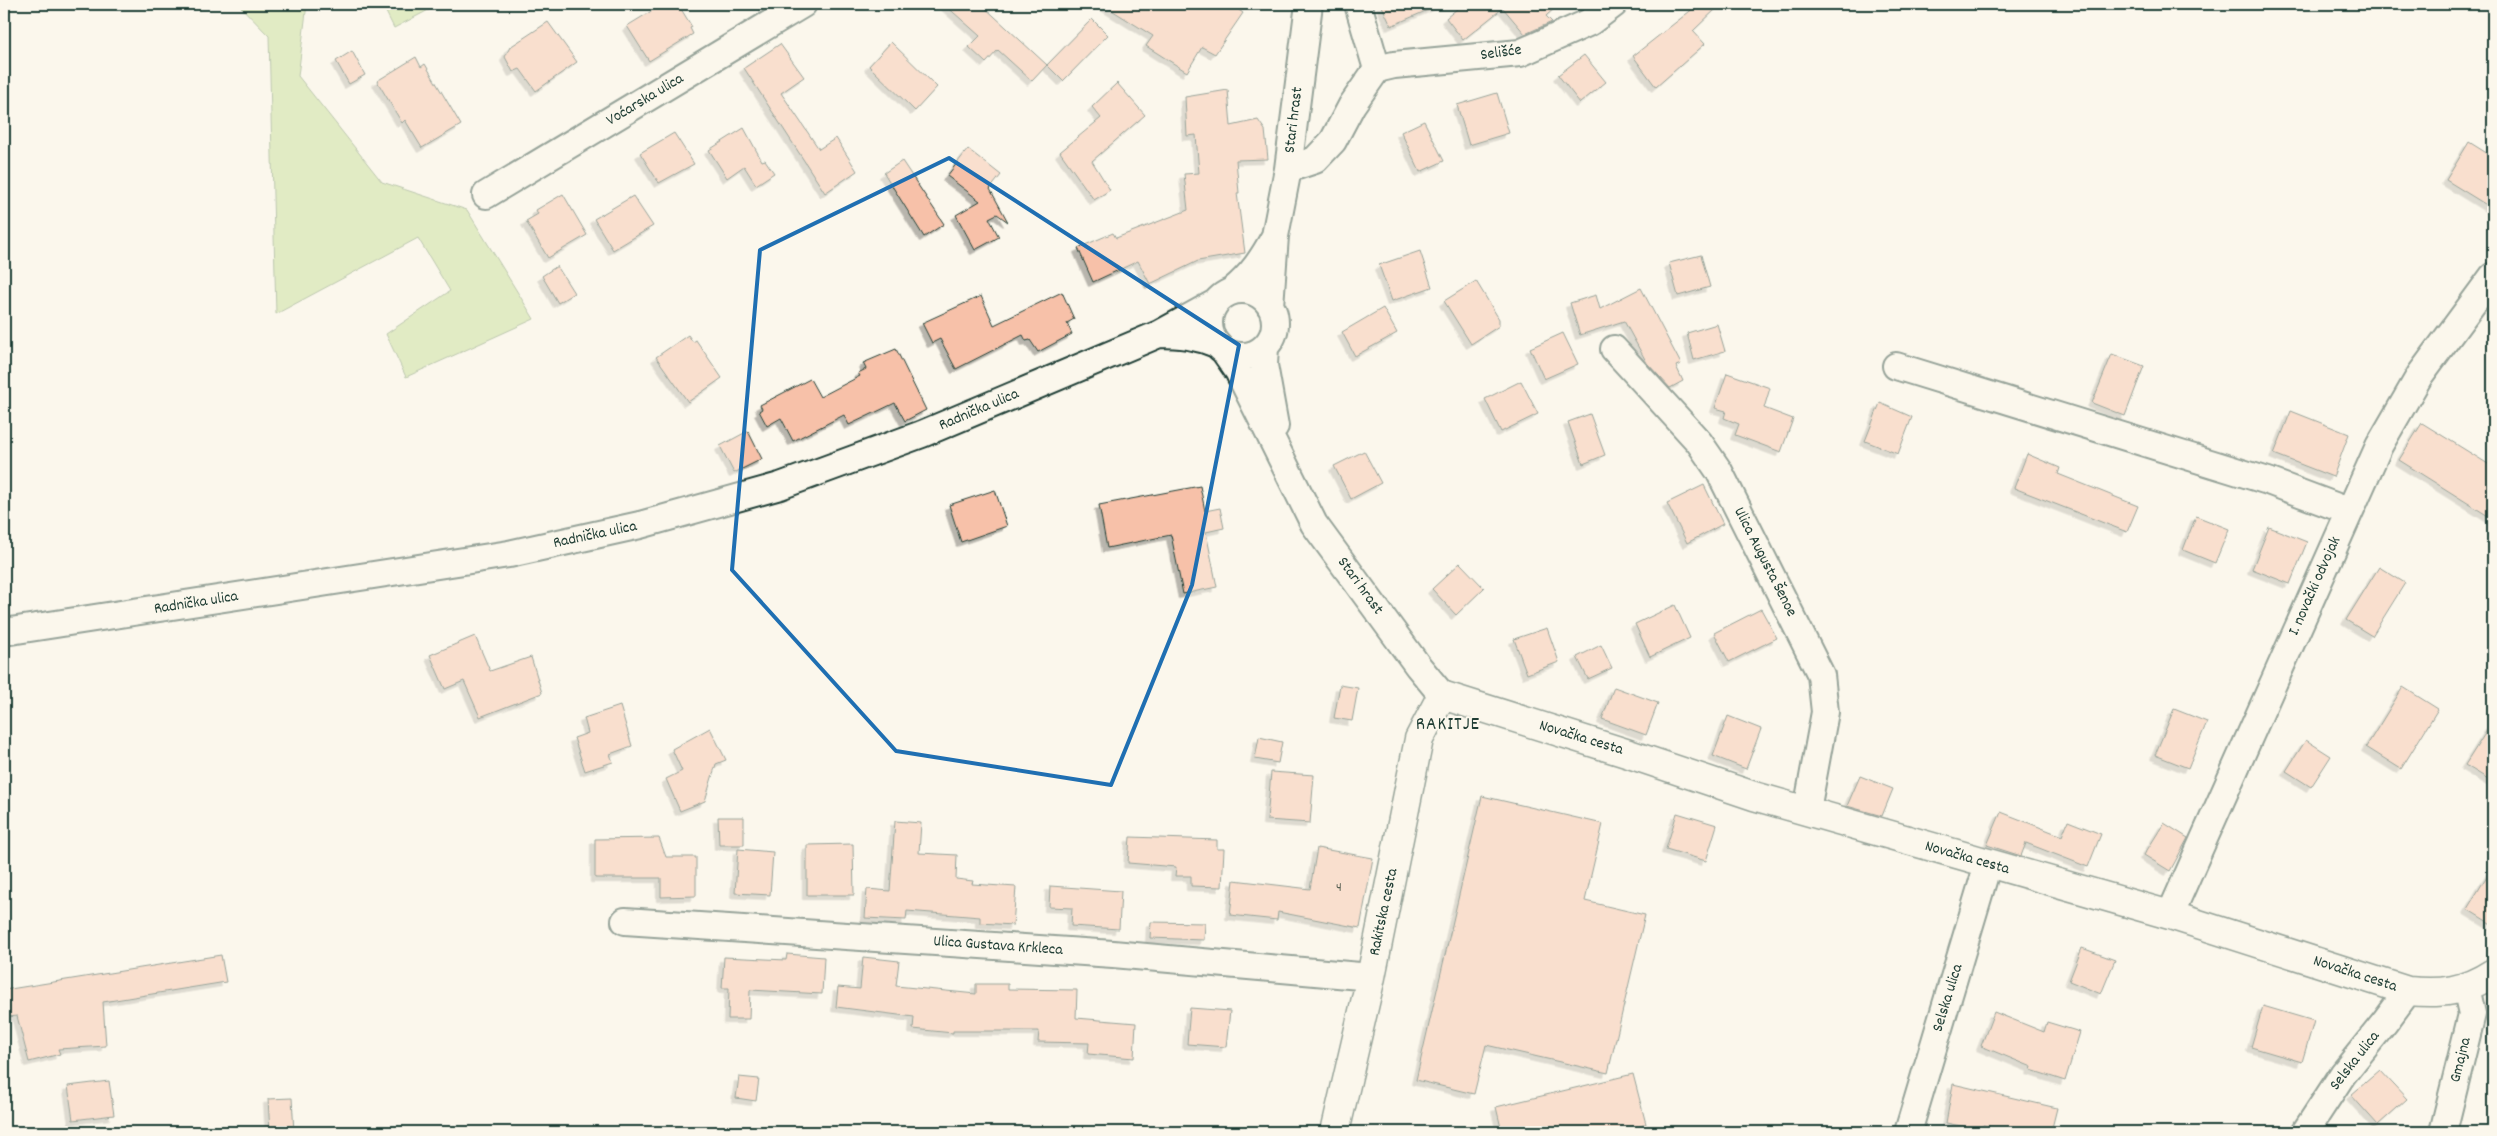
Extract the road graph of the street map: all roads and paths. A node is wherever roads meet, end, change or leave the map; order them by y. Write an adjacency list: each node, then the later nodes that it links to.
1 (803, 4): 7 (street, Voćarska ulica)
2 (1309, 4): 6 (street, Stari hrast)
3 (1358, 4): 5 (street)
4 (1614, 4): 5 (street, Selišće)
5 (1377, 69): 6 (street)
6 (1288, 169): 8 (street, Stari hrast)
7 (486, 195)
8 (1275, 236): 10 (street, Stari hrast); 11 (street, Stari hrast)
9 (2493, 276): 18 (street, I. novački odvojak)
10 (1223, 297): 11 (street); 12 (street, Radnička ulica); 13 (street)
11 (1270, 306): 14 (street)
12 (1158, 334): 13 (street, Radnička ulica); 19 (street, Radnička ulica)
13 (1220, 347): 14 (street); 17 (street, Stari hrast)
14 (1265, 347): 17 (street, Stari hrast)
15 (1614, 349): 21 (street, Ulica Augusta Šenoe)
16 (1896, 366): 18 (street)
17 (1287, 470): 20 (street, Stari hrast)
18 (2348, 511): 23 (street, I. novački odvojak)
19 (4, 632)
20 (1442, 695): 21 (street, Novačka cesta); 26 (street, Rakitska cesta)
21 (1807, 810): 22 (street, Novačka cesta)
22 (1988, 864): 23 (street, Novačka cesta); 31 (street, Selska ulica)
23 (2170, 915): 28 (street, Novačka cesta)
24 (625, 921): 26 (street, Ulica Gustava Krkleca)
25 (2493, 973): 27 (street, Novačka cesta)
26 (1371, 977): 30 (street, Rakitska cesta)
27 (2466, 987): 28 (street, Novačka cesta); 29 (street, Gmajna)
28 (2408, 991): 32 (street, Selska ulica)
29 (2483, 1018): 33 (street, Gmajna)
30 (1335, 1132)
31 (1908, 1132)
32 (2305, 1132)
33 (2443, 1132)

